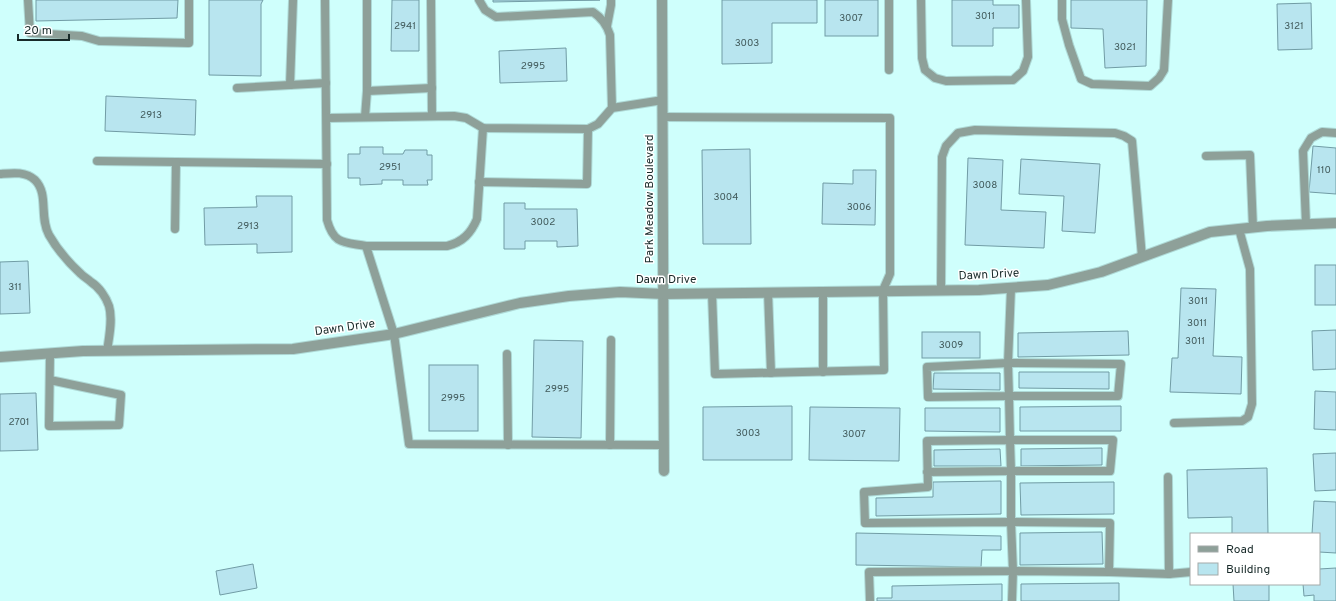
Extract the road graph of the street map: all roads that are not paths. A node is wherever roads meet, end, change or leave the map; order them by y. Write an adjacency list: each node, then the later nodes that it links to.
1 (28, 0): 2 (lane)
2 (189, 0)
3 (293, 0): 18 (lane)
4 (325, 0): 17 (lane)
5 (367, 0): 21 (lane)
6 (431, 0): 20 (lane)
7 (479, 0): 15 (lane)
8 (611, 0): 15 (lane)
9 (662, 0): 22 (street, Park Meadow Boulevard)
10 (888, 0): 16 (lane)
11 (921, 0): 12 (lane)
12 (1026, 0)
13 (1062, 0): 14 (lane)
14 (1168, 0)
15 (607, 26): 23 (lane)
16 (889, 70)
17 (326, 83): 18 (lane); 27 (lane)
18 (290, 85): 19 (lane)
19 (237, 88)
20 (432, 88): 21 (lane); 24 (lane)
21 (367, 91): 25 (lane)
22 (663, 100): 23 (lane); 26 (street, Park Meadow Boulevard)
23 (612, 108): 29 (lane)
24 (432, 116): 25 (lane); 28 (lane)
25 (365, 117): 27 (lane)
26 (663, 117): 45 (lane); 50 (street, Park Meadow Boulevard)
27 (327, 118): 34 (lane)
28 (482, 128): 29 (lane); 36 (lane)
29 (588, 129): 36 (lane)
30 (1336, 133): 38 (lane)
31 (1206, 156): 39 (lane)
32 (97, 161): 33 (lane)
33 (176, 162): 34 (lane); 40 (lane)
34 (327, 164): 42 (lane)
35 (0, 174): 53 (lane)
36 (479, 182): 42 (lane)
37 (1332, 223): 38 (street, Dawn Drive)
38 (1306, 224): 39 (street, Dawn Drive)
39 (1253, 228): 41 (street, Dawn Drive)
40 (175, 229)
41 (1239, 229): 43 (street, Dawn Drive); 62 (lane)
42 (366, 246): 51 (lane)
43 (1142, 257): 44 (street, Dawn Drive); 46 (lane)
44 (1011, 288): 46 (street, Dawn Drive); 57 (lane)
45 (883, 290): 46 (street, Dawn Drive); 47 (street, Dawn Drive); 58 (lane)
46 (941, 290)
47 (823, 291): 48 (street, Dawn Drive); 58 (lane)
48 (768, 292): 49 (street, Dawn Drive); 59 (lane)
49 (712, 293): 50 (street, Dawn Drive); 59 (lane)
50 (664, 294): 51 (street, Dawn Drive); 66 (street, Park Meadow Boulevard)
51 (394, 334): 53 (street, Dawn Drive); 64 (lane)
52 (611, 340): 65 (lane)
53 (107, 351): 54 (street, Dawn Drive)
54 (50, 354): 56 (street, Dawn Drive); 60 (lane)
55 (508, 354): 64 (lane)
56 (0, 357)
57 (1008, 363): 61 (lane); 61 (lane); 61 (lane)
58 (823, 372): 59 (lane)
59 (771, 373)
60 (50, 380): 60 (lane)
61 (1009, 396): 63 (lane)
62 (1174, 423)
63 (1010, 440): 68 (lane); 68 (lane); 69 (lane)
64 (508, 445): 65 (lane)
65 (610, 445): 66 (lane)
66 (664, 445): 67 (street, Park Meadow Boulevard)
67 (664, 470)
68 (1011, 471): 69 (lane); 71 (lane)
69 (927, 472): 71 (lane)
70 (1168, 478): 75 (lane)
71 (1011, 522): 72 (lane); 73 (lane)
72 (1013, 571): 73 (lane); 76 (lane); 77 (lane)
73 (1109, 572): 75 (lane)
74 (1190, 572): 75 (lane)
75 (1169, 574)
76 (870, 601)
77 (1012, 601)

